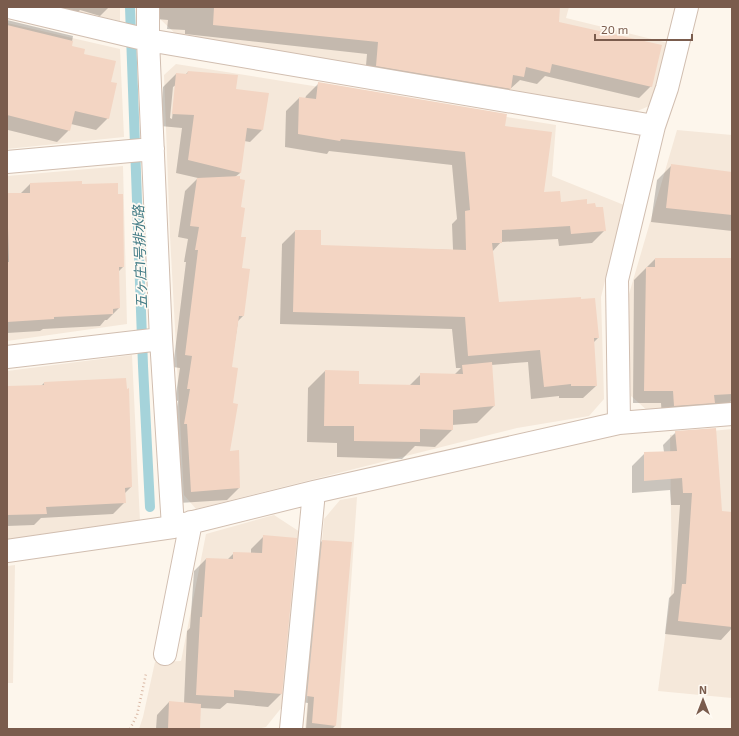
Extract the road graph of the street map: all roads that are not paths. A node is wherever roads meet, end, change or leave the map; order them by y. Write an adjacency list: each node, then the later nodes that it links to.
1 (9, 7): 4 (street)
2 (148, 7): 4 (street)
3 (687, 7): 5 (street)
4 (136, 37): 5 (street); 6 (street)
5 (654, 126): 11 (street)
6 (141, 150): 7 (street); 8 (street)
7 (7, 162)
8 (148, 341): 9 (street); 13 (street)
9 (7, 357)
10 (732, 414): 11 (street)
11 (619, 423): 12 (street)
12 (314, 492): 13 (street); 16 (street)
13 (182, 524): 14 (street); 15 (street)
14 (7, 551)
15 (165, 654)
16 (291, 729)

